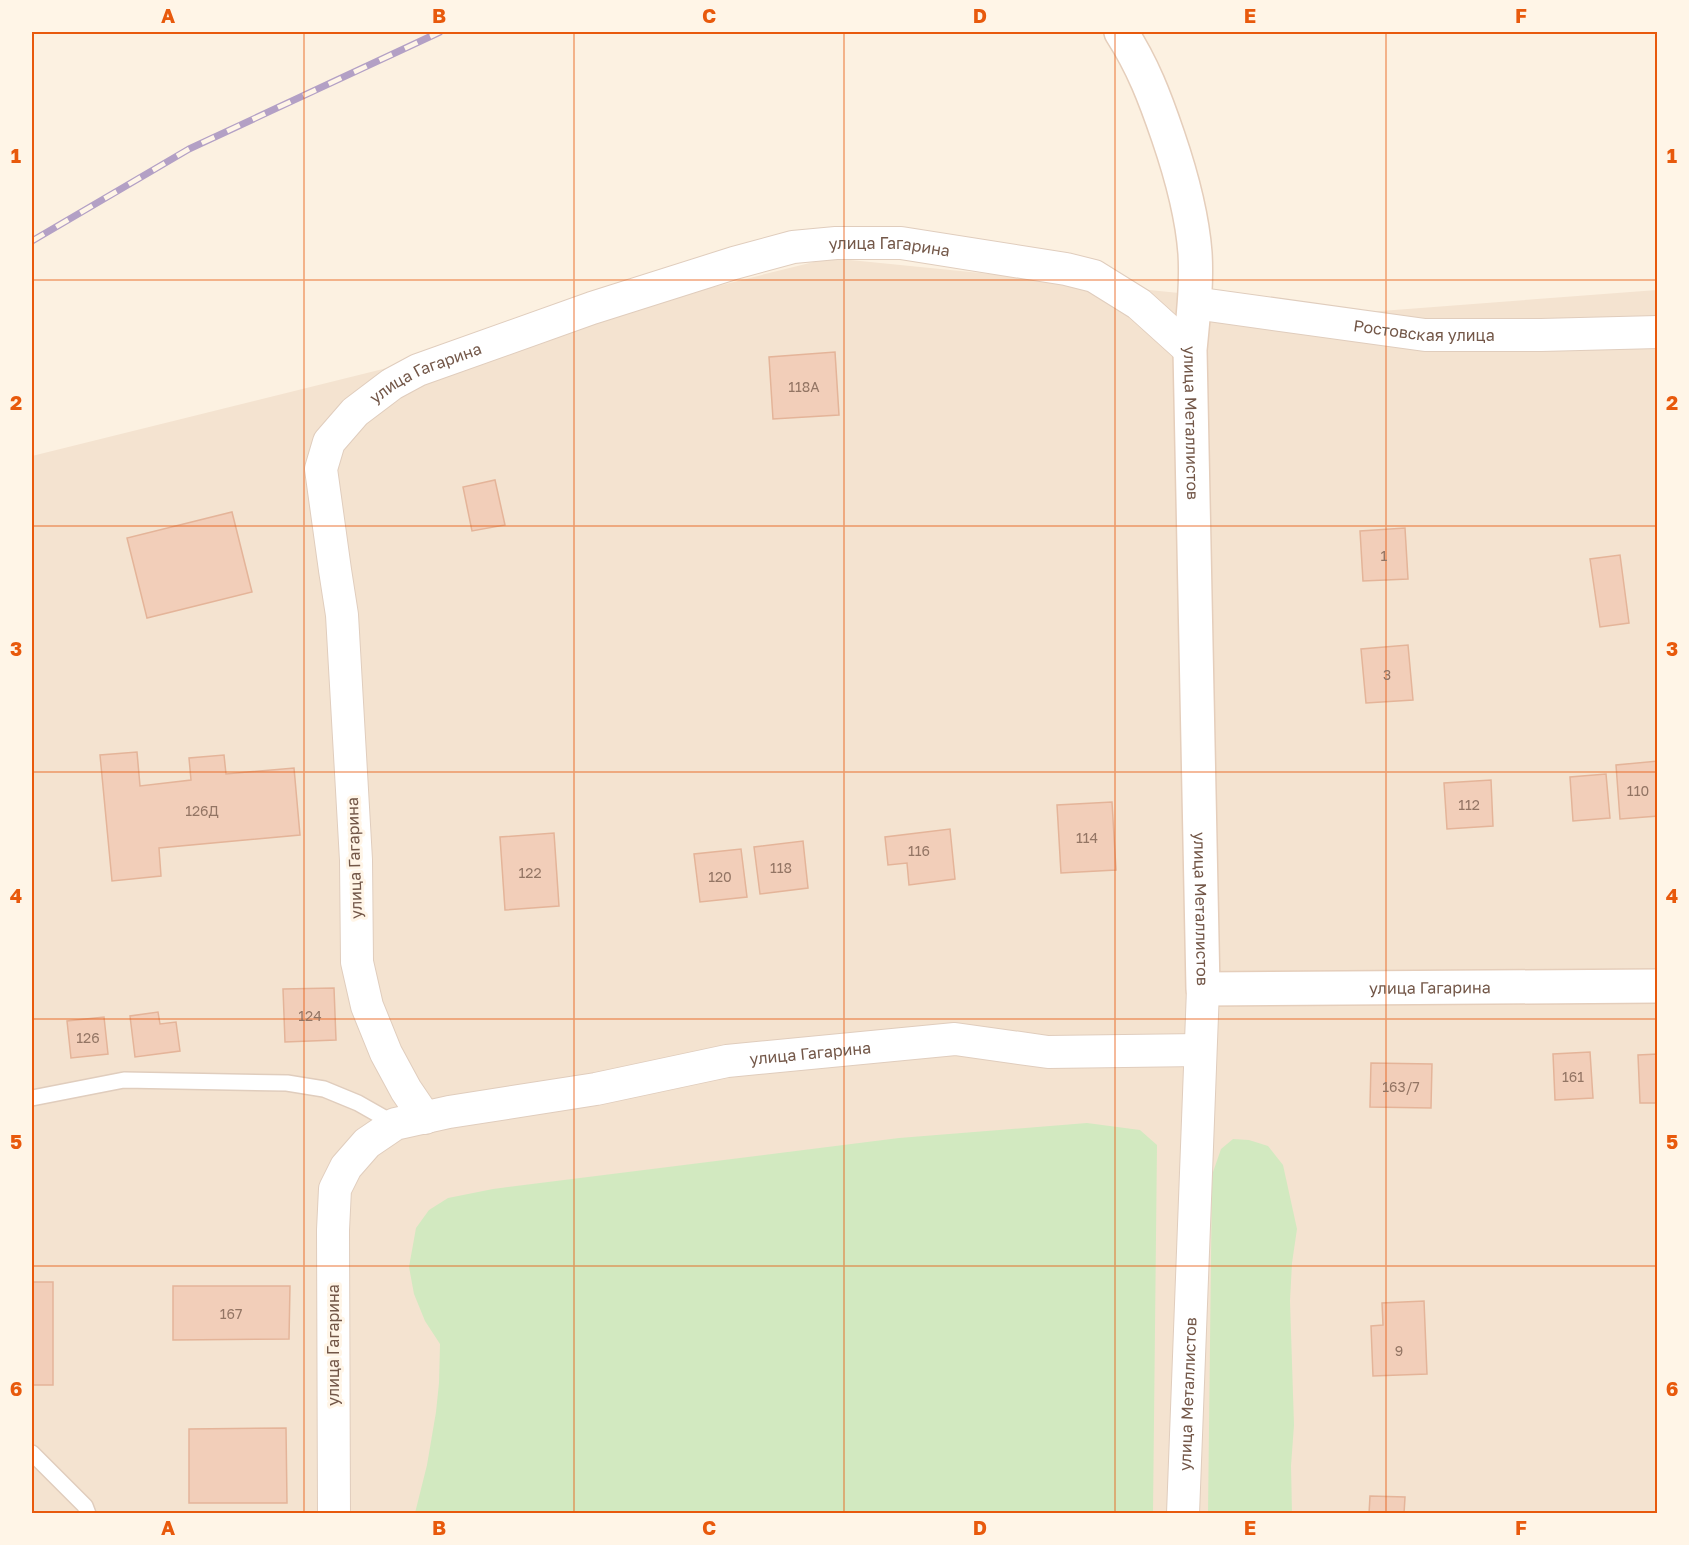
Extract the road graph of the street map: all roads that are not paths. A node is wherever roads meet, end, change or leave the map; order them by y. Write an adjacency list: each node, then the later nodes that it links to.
1 (1121, 32): 2 (main road, улица Металлистов)
2 (1194, 303): 3 (street, Ростовская улица); 4 (main road, улица Металлистов)
3 (1658, 333)
4 (1190, 350): 6 (main road, улица Металлистов); 9 (street, улица Гагарина)
5 (1658, 986): 6 (main road, улица Гагарина)
6 (1203, 989): 7 (street, улица Металлистов)
7 (1200, 1050): 9 (street, улица Гагарина); 13 (street, улица Металлистов)
8 (32, 1098): 9 (lane)
9 (410, 1121): 12 (street, улица Гагарина)
10 (32, 1453): 11 (lane)
11 (88, 1514)
12 (334, 1514)
13 (1183, 1514)

